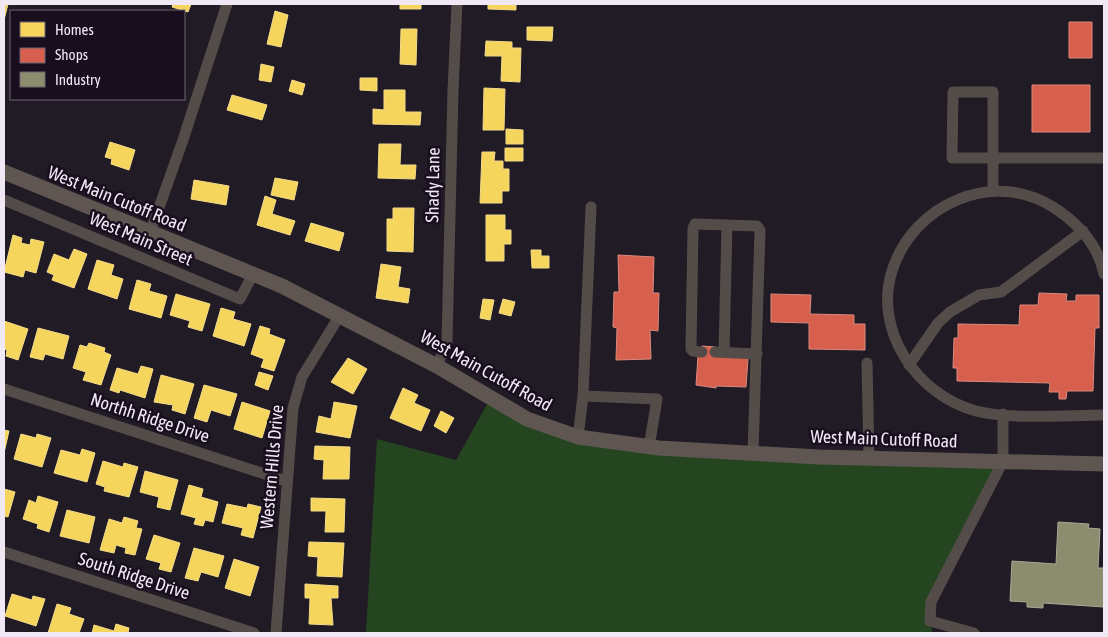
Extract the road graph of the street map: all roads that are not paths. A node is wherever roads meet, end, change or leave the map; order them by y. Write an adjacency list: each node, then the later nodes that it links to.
1 (227, 4): 11 (street)
2 (457, 4): 19 (street, Shady Lane)
3 (993, 158): 3 (street); 4 (street); 6 (street)
4 (1104, 158)
5 (4, 172): 11 (main road, West Main Cutoff Road)
6 (993, 191): 10 (street); 18 (street)
7 (4, 200): 12 (street, West Main Street)
8 (591, 206): 21 (street)
9 (728, 225): 15 (street); 16 (street); 16 (street)
10 (1083, 231): 13 (street); 18 (street)
11 (150, 233): 12 (main road, West Main Cutoff Road)
12 (253, 274): 14 (main road, West Main Cutoff Road)
13 (1104, 274)
14 (340, 315): 19 (main road, West Main Cutoff Road); 30 (street, Western Hills Drive)
15 (702, 352)
16 (757, 354): 26 (street)
17 (867, 363): 27 (street)
18 (909, 365): 22 (street)
19 (437, 366): 24 (main road, West Main Cutoff Road)
20 (4, 389): 30 (street, Northh Ridge Drive)
21 (584, 396): 24 (street); 25 (street)
22 (1003, 414): 23 (street); 28 (street)
23 (1104, 415)
24 (578, 437): 25 (main road, West Main Cutoff Road)
25 (649, 447): 26 (main road, West Main Cutoff Road)
26 (753, 453): 27 (main road, West Main Cutoff Road)
27 (870, 458): 28 (main road, West Main Cutoff Road)
28 (1003, 461): 29 (main road, West Main Cutoff Road); 34 (street)
29 (1104, 464)
30 (286, 481): 33 (street, Western Hills Drive)
31 (4, 552): 32 (street, South Ridge Drive)
32 (254, 633)
33 (276, 633)
34 (974, 633)

